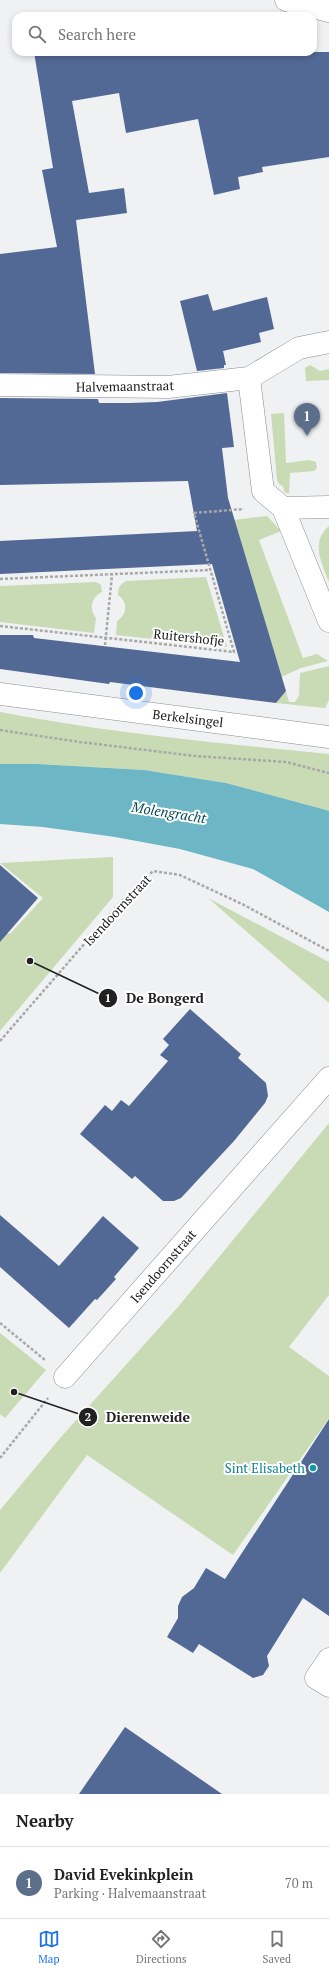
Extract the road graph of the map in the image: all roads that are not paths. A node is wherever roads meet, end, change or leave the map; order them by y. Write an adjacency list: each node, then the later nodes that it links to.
1 (286, 0): 2 (street)
2 (329, 11)
3 (329, 342): 4 (street, Halvemaanstraat)
4 (249, 378): 5 (street, Halvemaanstraat); 7 (street)
5 (0, 385)
6 (327, 507): 7 (street)
7 (283, 508): 8 (street)
8 (329, 621)
9 (0, 694): 10 (street, Berkelsingel)
10 (329, 737)
11 (329, 1078): 12 (street, Isendoornstraat)
12 (65, 1377)
13 (329, 1659): 14 (street)
14 (329, 1686)

